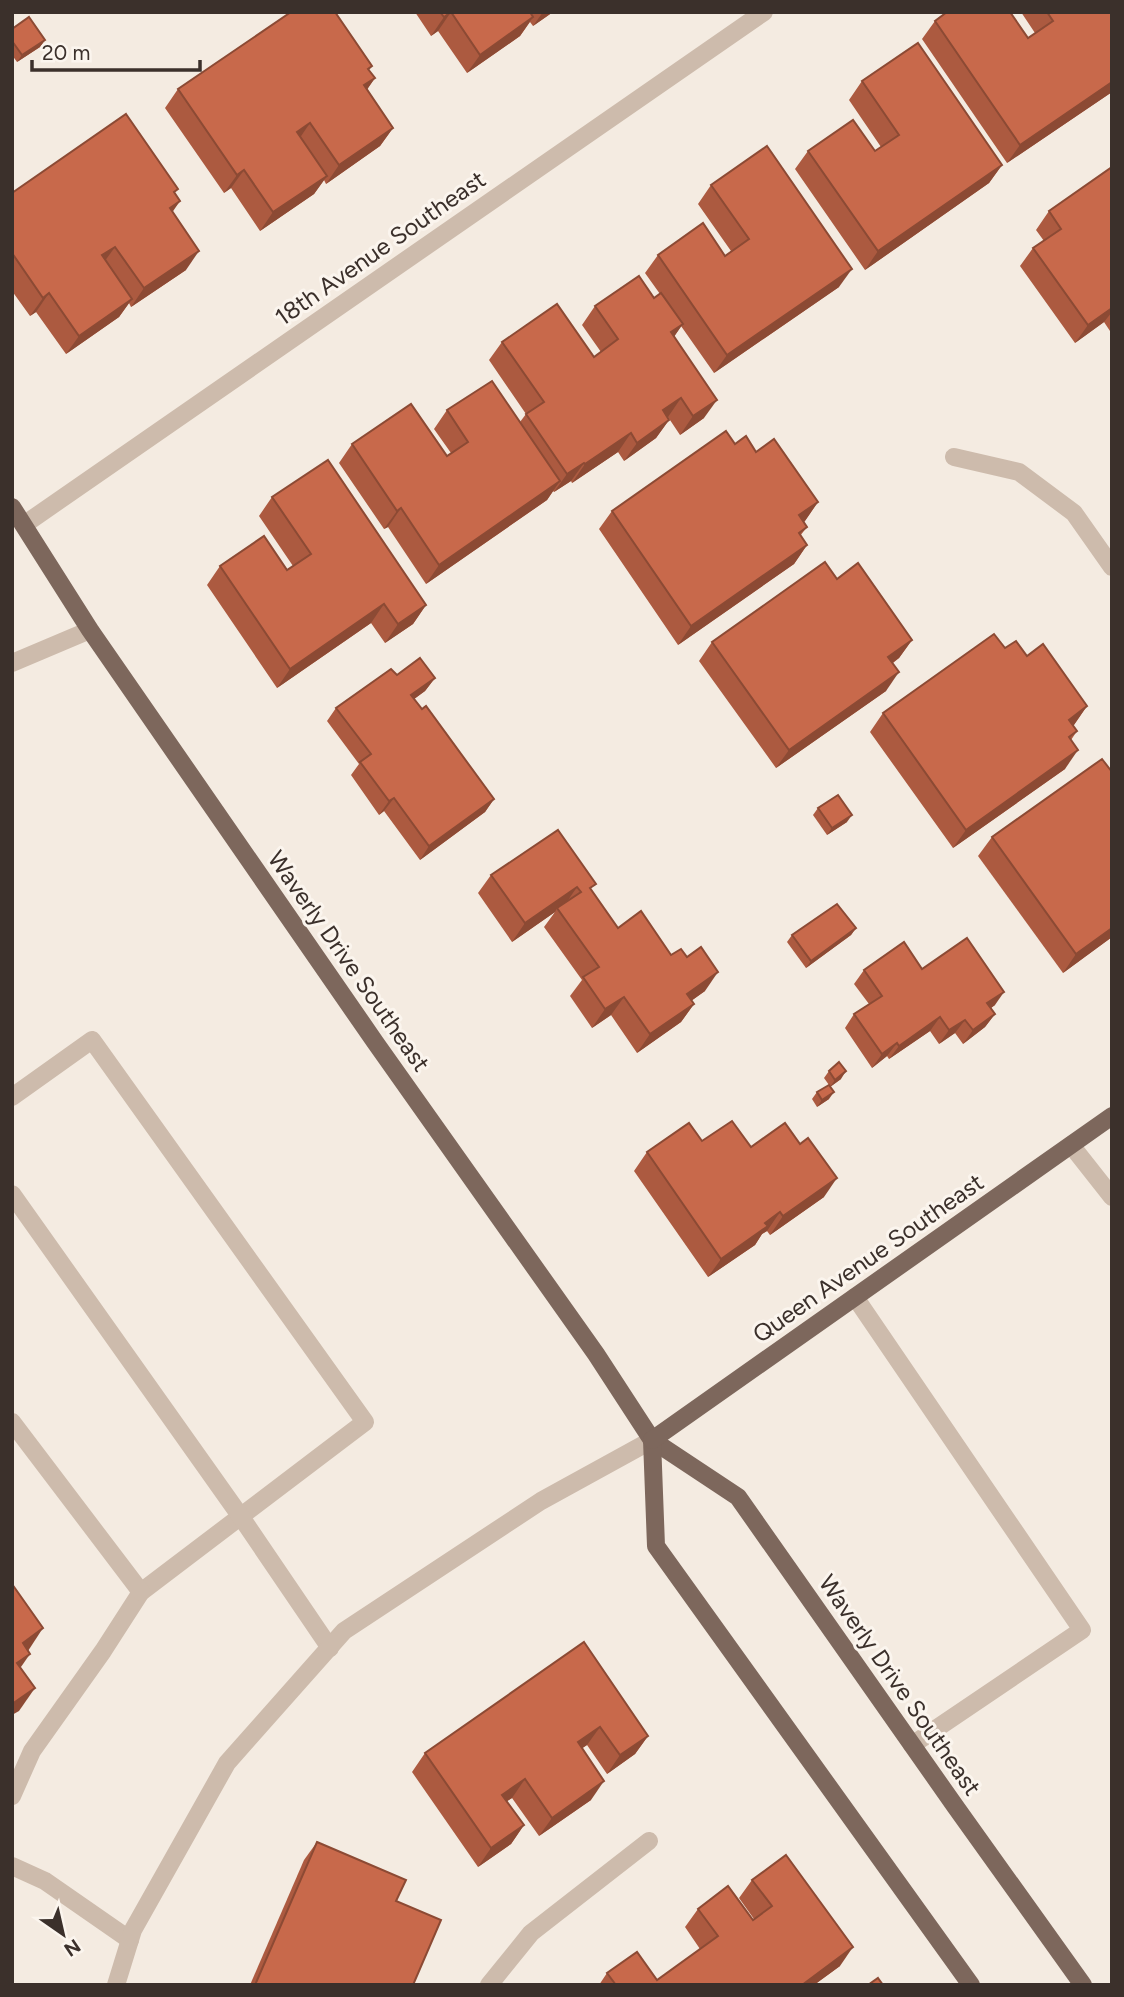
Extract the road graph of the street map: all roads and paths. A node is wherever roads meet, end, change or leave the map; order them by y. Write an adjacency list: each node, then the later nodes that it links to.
1 (764, 12): 4 (street, 18th Avenue Southeast)
2 (954, 457): 5 (street)
3 (12, 507): 4 (main road, Waverly Drive Southeast)
4 (25, 524): 6 (main road, Waverly Drive Southeast)
5 (1112, 567)
6 (90, 630): 7 (street); 15 (main road, Waverly Drive Southeast)
7 (12, 663)
8 (12, 1097): 16 (street)
9 (1112, 1116): 10 (main road, Queen Avenue Southeast)
10 (1071, 1145): 12 (street); 13 (main road, Queen Avenue Southeast)
11 (12, 1194): 16 (street)
12 (1112, 1196)
13 (855, 1297): 15 (main road, Queen Avenue Southeast); 19 (street)
14 (12, 1422): 17 (street)
15 (652, 1440): 18 (street); 19 (main road, Waverly Drive Southeast); 26 (main road)
16 (240, 1517): 17 (street); 18 (street)
17 (141, 1592): 20 (street)
18 (330, 1648): 23 (street)
19 (912, 1745): 27 (main road, Waverly Drive Southeast)
20 (12, 1796)
21 (649, 1841): 25 (street)
22 (12, 1866): 23 (street)
23 (130, 1940): 24 (street)
24 (116, 1985)
25 (489, 1985)
26 (971, 1985)
27 (1083, 1985)

